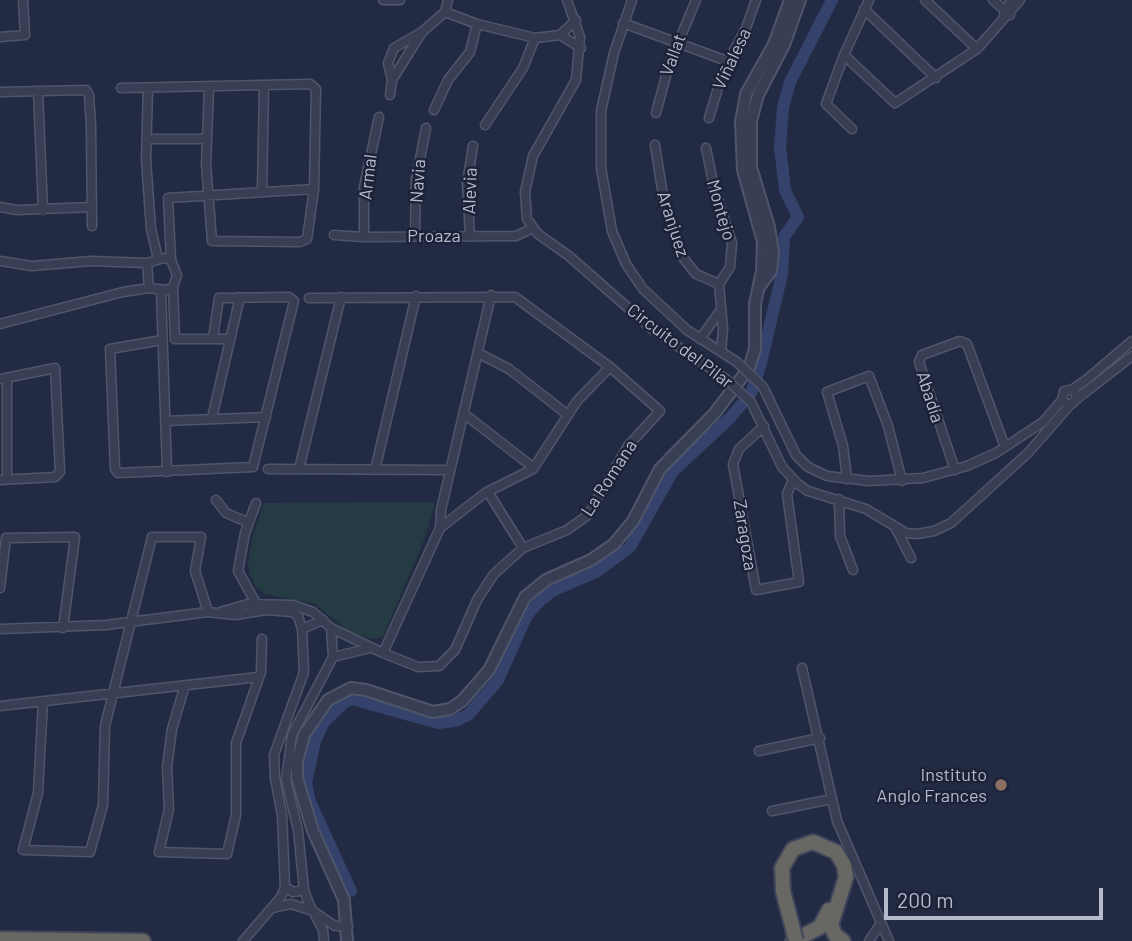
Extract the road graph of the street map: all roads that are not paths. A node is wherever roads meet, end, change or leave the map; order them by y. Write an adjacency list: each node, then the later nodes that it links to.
1 (23, 0): 24 (street)
2 (383, 0): 3 (street)
3 (400, 0)
4 (448, 0): 17 (street)
5 (567, 0): 19 (street)
6 (632, 0): 20 (street, Circuito del Pilar)
7 (696, 0): 26 (street, Vallat)
8 (756, 0): 30 (street, Viñalesa)
9 (790, 0): 71 (street)
10 (800, 0): 71 (street)
11 (869, 0): 16 (street)
12 (925, 0): 28 (street)
13 (993, 0): 18 (street)
14 (1011, 0): 18 (street)
15 (1020, 0): 18 (street)
16 (864, 9): 29 (street); 31 (street)
17 (445, 12): 21 (street); 22 (street)
18 (1006, 15): 28 (street)
19 (576, 20): 23 (street); 27 (street)
20 (623, 23): 26 (street); 82 (street, Circuito del Pilar)
21 (477, 24): 25 (street); 40 (street)
22 (422, 32): 32 (street); 32 (street)
23 (560, 35): 25 (street); 27 (street)
24 (0, 37)
25 (535, 37): 44 (street)
26 (677, 43): 30 (street); 41 (street, Vallat)
27 (581, 48): 59 (street)
28 (977, 49): 31 (street)
29 (844, 55): 31 (street); 46 (street)
30 (727, 61): 43 (street, Viñalesa)
31 (936, 78)
32 (393, 80): 39 (street)
33 (264, 87): 36 (street); 52 (street); 53 (street)
34 (121, 88): 35 (street)
35 (148, 88): 36 (street); 47 (street)
36 (209, 88): 48 (street)
37 (38, 91): 38 (street); 56 (street); 57 (street)
38 (0, 92)
39 (390, 94)
40 (435, 110)
41 (656, 113)
42 (379, 117): 63 (street, Armal)
43 (709, 118)
44 (485, 125)
45 (426, 128): 61 (street, Navia)
46 (852, 129)
47 (147, 139): 48 (street); 64 (street)
48 (207, 139): 54 (street)
49 (655, 145): 68 (street, Aranjuez)
50 (473, 146): 62 (street, Alevia)
51 (706, 148): 68 (street, Montejo)
52 (314, 189): 53 (street); 54 (street)
53 (262, 192): 54 (street)
54 (208, 193): 65 (street)
55 (0, 207): 57 (street)
56 (92, 207): 57 (street); 58 (street)
57 (43, 210)
58 (92, 226)
59 (533, 228): 62 (street, Proaza); 95 (street, Circuito del Pilar, bridge)
60 (334, 234): 63 (street, Proaza)
61 (415, 235): 62 (street, Proaza); 63 (street, Proaza)
62 (470, 236)
63 (364, 237)
64 (158, 259): 65 (street); 67 (street)
65 (171, 260): 69 (street)
66 (0, 261): 67 (street)
67 (147, 263): 70 (street)
68 (719, 284): 78 (street, Montejo)
69 (173, 286): 72 (street); 80 (street)
70 (149, 288): 72 (street); 79 (street)
71 (757, 289): 157 (street)
72 (161, 291): 83 (street)
73 (491, 295): 74 (street); 86 (street); 88 (street)
74 (416, 296): 76 (street); 107 (street)
75 (240, 297): 80 (street); 81 (street); 98 (street)
76 (341, 297): 77 (street); 106 (street)
77 (309, 298)
78 (720, 310): 82 (street); 85 (street, Montejo)
79 (0, 324)
80 (213, 338): 81 (street)
81 (229, 339): 97 (street)
82 (700, 339): 85 (street, Circuito del Pilar)
83 (162, 340): 99 (street); 110 (street)
84 (1132, 341): 90 (street)
85 (721, 352): 93 (street, Circuito del Pilar, bridge)
86 (478, 353): 94 (street); 96 (street)
87 (1132, 356): 91 (street)
88 (610, 367): 96 (street); 122 (street, La Romana)
89 (4, 378): 112 (street); 112 (street)
90 (1073, 389): 91 (street); 92 (street)
91 (1078, 398): 92 (street)
92 (1066, 403): 101 (street, Circuito del Pilar); 103 (street)
93 (774, 405): 95 (street); 111 (street, Circuito del Pilar)
94 (463, 413): 104 (street); 108 (street)
95 (758, 413): 100 (street, Circuito del Pilar)
96 (568, 415): 104 (street)
97 (212, 418): 98 (street); 99 (street)
98 (266, 418): 110 (street)
99 (166, 421): 110 (street)
100 (764, 426): 113 (street, Circuito del Pilar); 113 (street, Zaragoza)
101 (1030, 430): 102 (street, Circuito del Pilar); 103 (street)
102 (1005, 447): 109 (street, Circuito del Pilar); 109 (street, Abadía)
103 (1033, 447): 121 (street)
104 (534, 468): 115 (street)
105 (268, 469): 106 (street)
106 (299, 469): 107 (street)
107 (375, 470): 108 (street)
108 (450, 470): 120 (street)
109 (955, 470): 114 (street, Circuito del Pilar)
110 (167, 472)
111 (847, 478): 114 (street, Circuito del Pilar); 114 (street)
112 (4, 480)
113 (793, 480): 116 (street)
114 (902, 481)
115 (488, 492): 120 (street); 122 (street)
116 (839, 499): 121 (street); 124 (street)
117 (216, 500): 119 (street)
118 (256, 503): 119 (street)
119 (247, 522): 126 (street)
120 (440, 528): 137 (street)
121 (896, 529): 123 (street)
122 (523, 548): 137 (street, La Romana)
123 (911, 558)
124 (853, 570)
125 (0, 588): 131 (street)
126 (258, 607): 127 (street); 128 (street)
127 (293, 608): 129 (street, La Romana); 134 (street)
128 (208, 612): 130 (street); 130 (street)
129 (323, 620): 132 (street, La Romana); 134 (street)
130 (131, 622): 131 (street); 144 (street)
131 (63, 628): 133 (street)
132 (331, 628): 136 (street, La Romana); 138 (street)
133 (0, 629)
134 (302, 629): 141 (street)
135 (262, 639): 140 (street)
136 (372, 647): 137 (street, La Romana); 138 (street)
137 (383, 653)
138 (333, 657): 143 (street)
139 (802, 668): 147 (street)
140 (259, 677): 142 (street); 142 (street)
141 (302, 680): 143 (street); 151 (street)
142 (185, 685): 144 (street)
143 (317, 686): 152 (street)
144 (113, 693): 145 (street); 145 (street)
145 (43, 701): 146 (street)
146 (0, 706)
147 (820, 738): 148 (street); 149 (street)
148 (759, 751)
149 (832, 799): 150 (street); 156 (street)
150 (772, 811)
151 (285, 887): 152 (street); 154 (street)
152 (304, 890): 155 (street)
153 (785, 891): 163 (highway, bridge); 163 (highway); 164 (highway)
154 (271, 908): 155 (street); 160 (street)
155 (313, 911): 157 (street); 161 (street)
156 (881, 923): 165 (street); 166 (street)
157 (348, 926): 162 (street)
158 (0, 939): 159 (highway)
159 (143, 941)
160 (243, 941)
161 (324, 941)
162 (347, 941)
163 (797, 941)
164 (844, 941)
165 (869, 941)
166 (889, 941)

